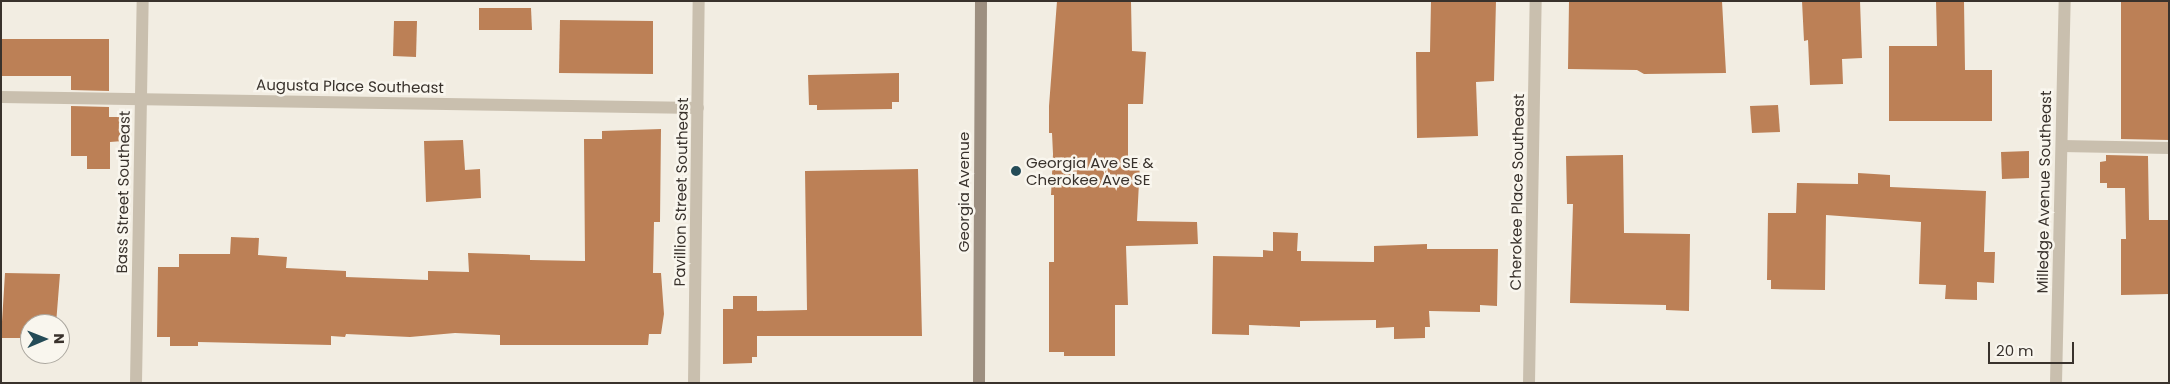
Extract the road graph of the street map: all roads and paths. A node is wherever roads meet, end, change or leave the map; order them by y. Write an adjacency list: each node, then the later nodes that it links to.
1 (143, 1): 7 (street, Bass Street Southeast)
2 (699, 1): 8 (street, Pavillion Street Southeast)
3 (981, 1): 13 (main road, Georgia Avenue)
4 (1536, 1): 14 (street, Cherokee Place Southeast)
5 (2065, 1): 9 (street, Milledge Avenue Southeast)
6 (1, 97): 7 (street, Augusta Place Southeast)
7 (141, 99): 8 (street, Augusta Place Southeast); 11 (street, Bass Street Southeast)
8 (698, 108): 12 (street, Pavillion Street Southeast)
9 (2062, 146): 10 (street); 15 (street, Milledge Avenue Southeast)
10 (2169, 148)
11 (136, 383)
12 (694, 383)
13 (979, 383)
14 (1530, 383)
15 (2056, 383)

